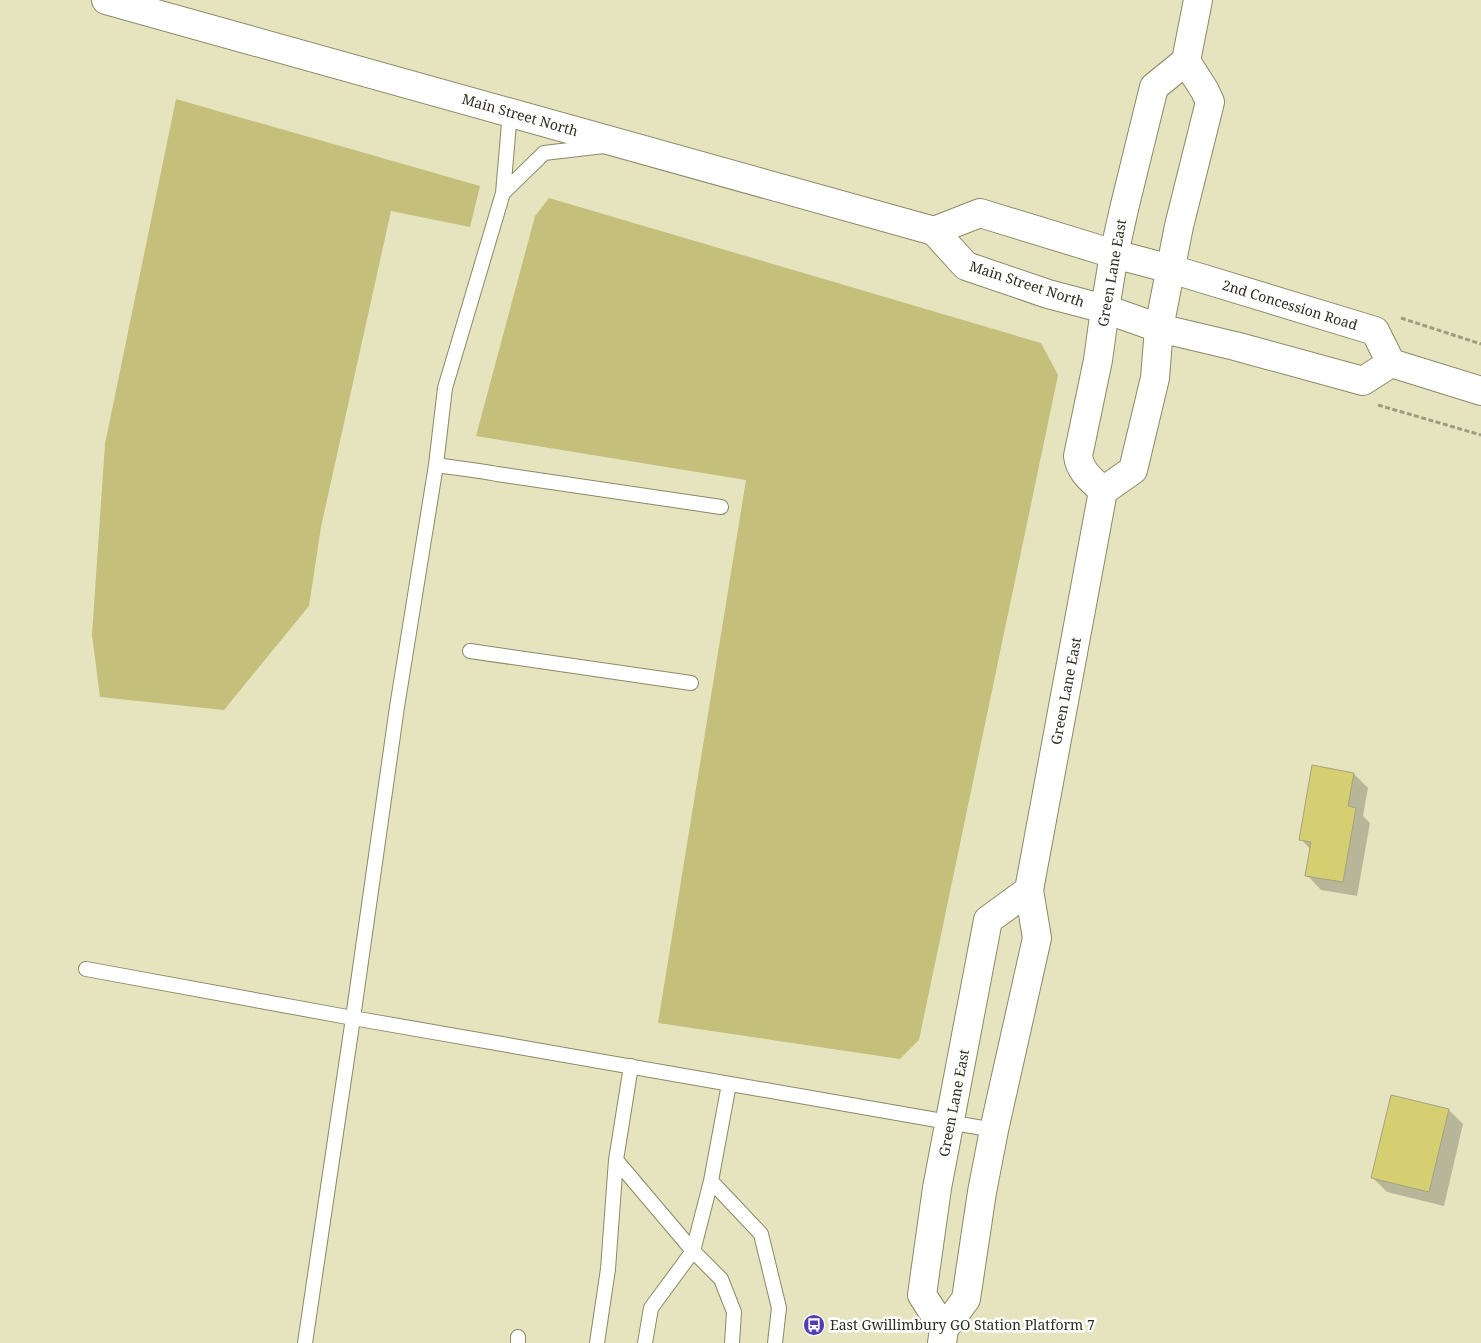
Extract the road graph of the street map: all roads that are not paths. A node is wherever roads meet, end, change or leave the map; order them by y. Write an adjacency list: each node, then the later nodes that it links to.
1 (106, 0): 4 (main road, Main Street North)
2 (1198, 0): 3 (main road)
3 (1186, 61): 8 (main road, Green Lane East); 9 (main road)
4 (510, 112): 5 (main road, Main Street North); 6 (lane)
5 (623, 144): 6 (lane); 7 (main road, Main Street North)
6 (503, 192): 14 (lane)
7 (934, 231): 8 (main road); 10 (main road, Main Street North)
8 (1114, 254): 9 (main road, 2nd Concession Road); 10 (main road, Green Lane East)
9 (1171, 270): 11 (main road); 12 (main road, 2nd Concession Road)
10 (1105, 309): 11 (main road, Main Street North); 15 (main road, Green Lane East)
11 (1159, 328): 12 (main road); 15 (main road)
12 (1391, 362): 13 (main road)
13 (1481, 390)
14 (436, 465): 16 (lane); 21 (lane)
15 (1103, 491): 19 (main road, Green Lane East)
16 (721, 507)
17 (470, 651): 18 (lane)
18 (691, 683)
19 (1029, 890): 24 (main road, Green Lane East); 25 (main road, Green Lane East)
20 (86, 969): 21 (lane)
21 (353, 1018): 22 (lane); 30 (lane)
22 (631, 1066): 23 (lane); 26 (lane)
23 (729, 1084): 24 (lane); 27 (lane)
24 (950, 1123): 25 (lane); 29 (main road, Green Lane East)
25 (994, 1130): 29 (main road, Green Lane East)
26 (616, 1160): 28 (lane); 31 (lane)
27 (711, 1181): 28 (lane); 34 (lane)
28 (693, 1251): 32 (lane); 33 (lane)
29 (943, 1336)
30 (305, 1343)
31 (597, 1343)
32 (645, 1343)
33 (732, 1343)
34 (775, 1343)

